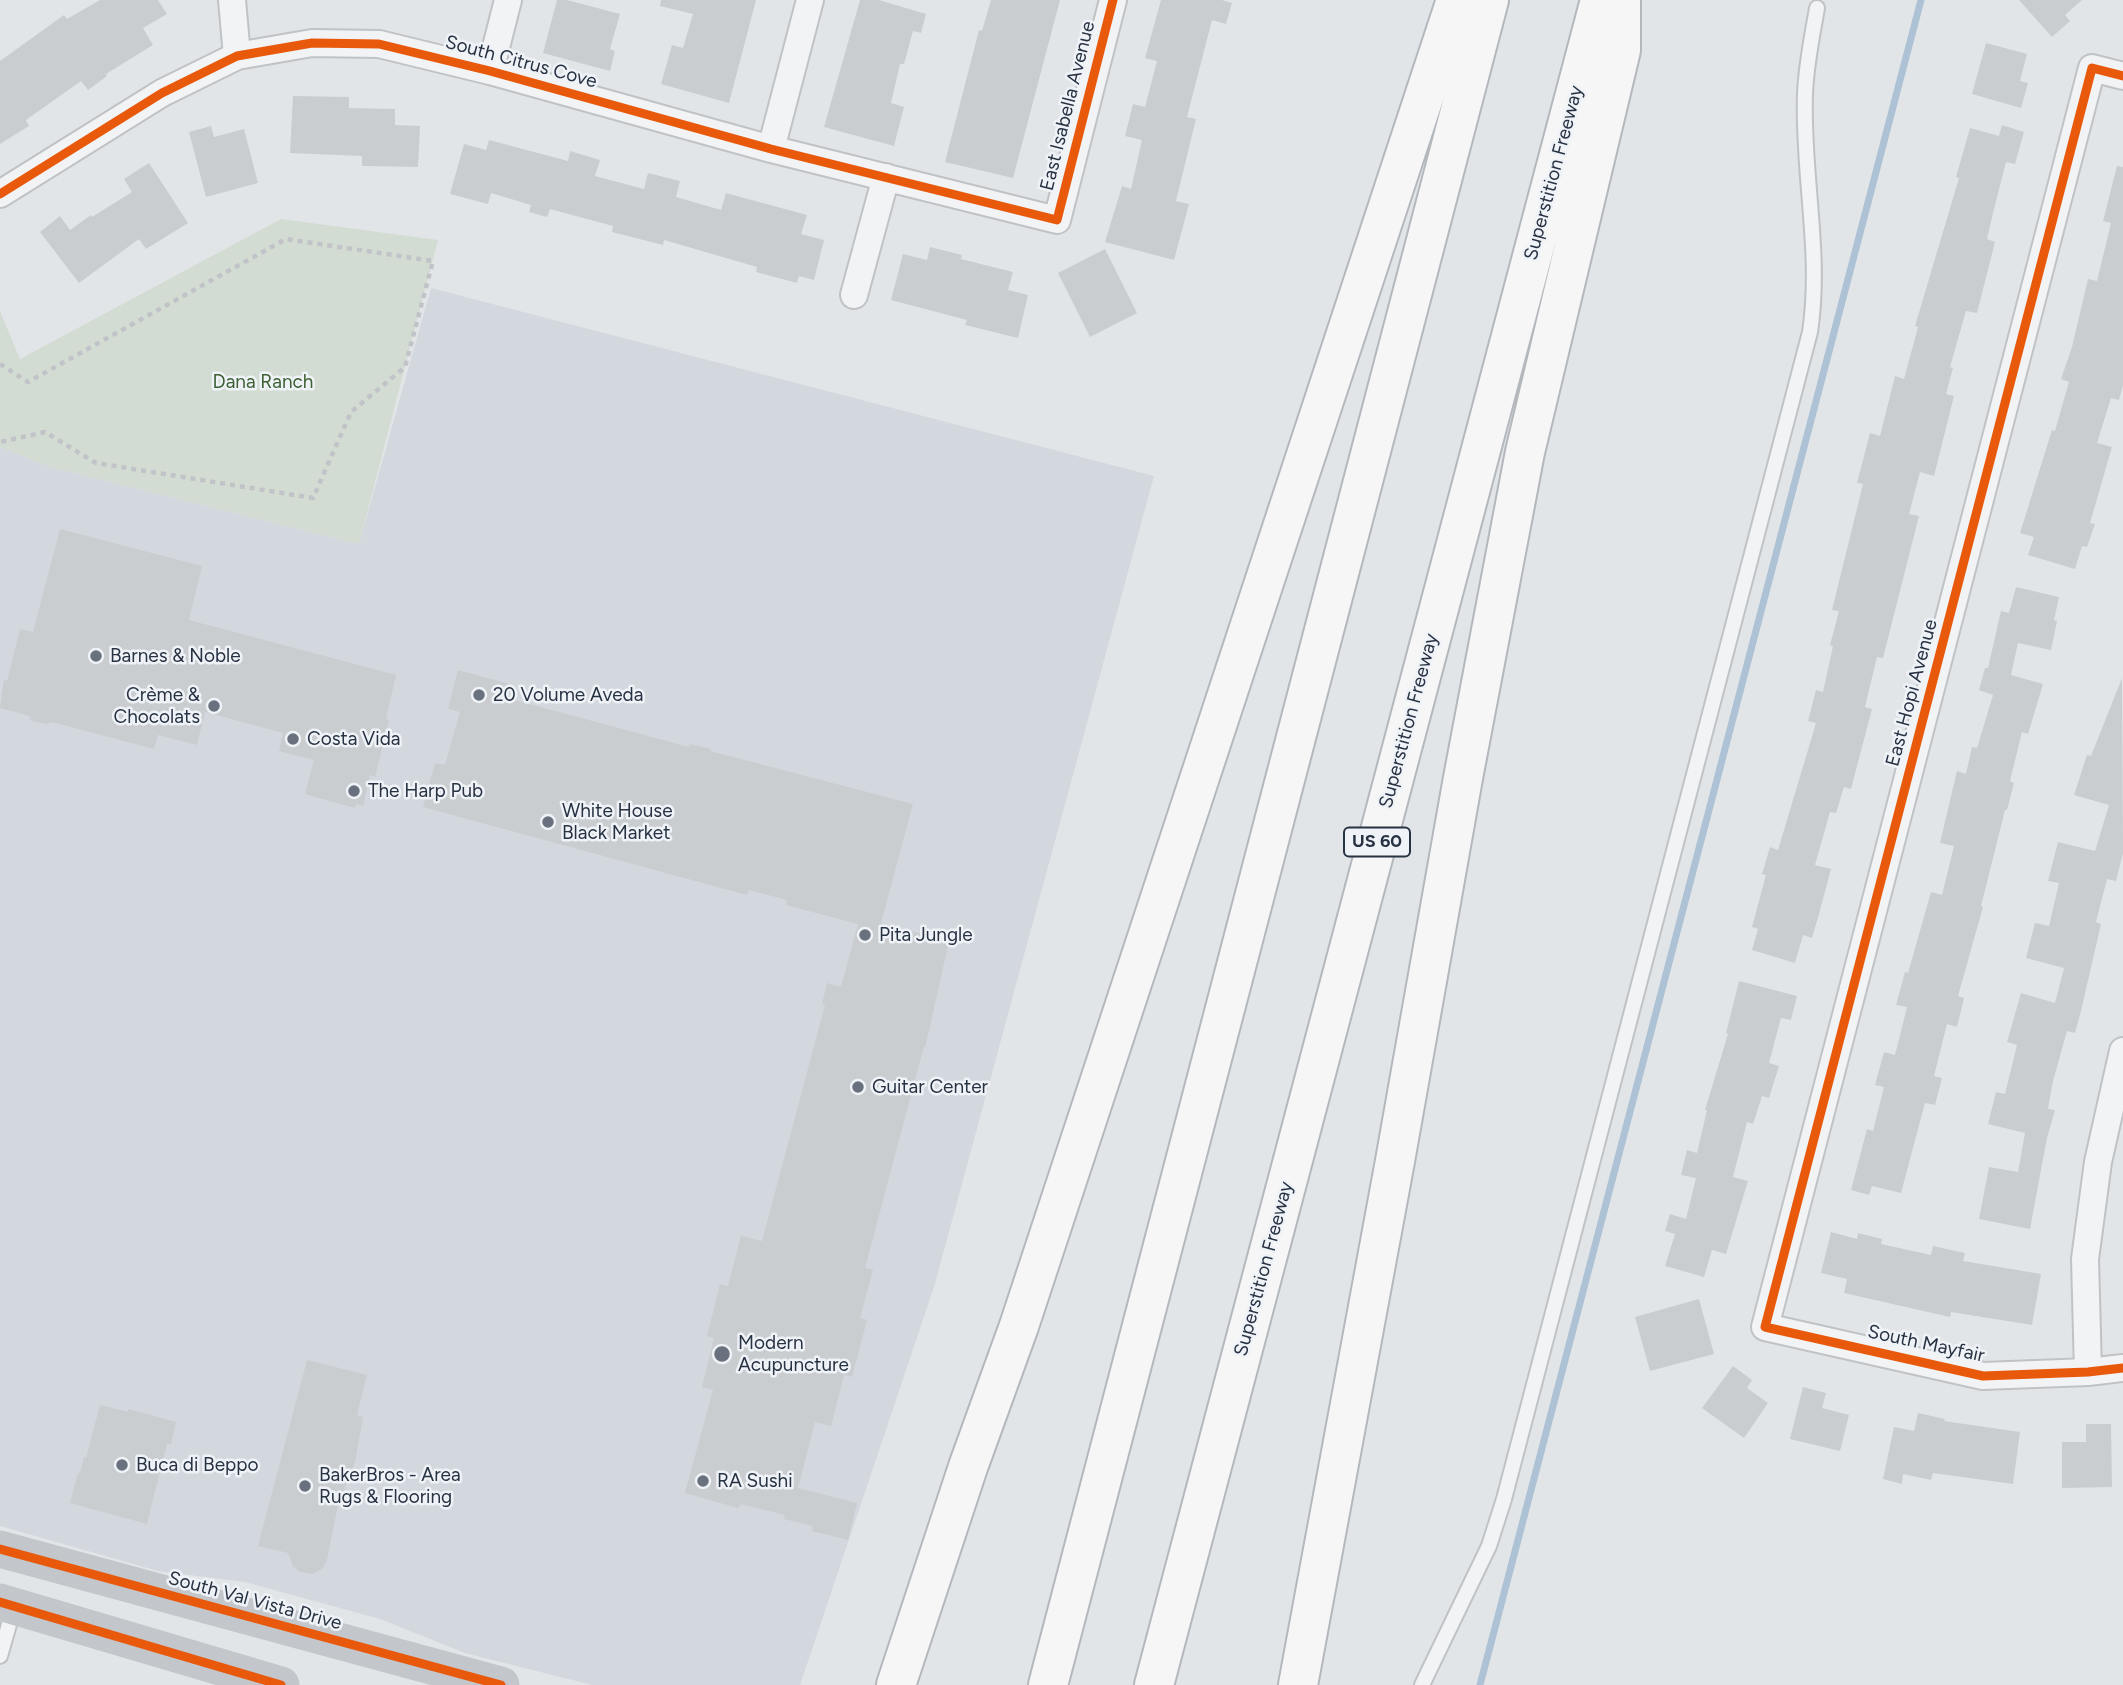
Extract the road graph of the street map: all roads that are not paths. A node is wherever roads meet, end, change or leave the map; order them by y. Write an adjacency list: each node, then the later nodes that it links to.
1 (232, 0): 10 (street)
2 (508, 0): 11 (street)
3 (810, 0): 13 (street)
4 (1113, 0): 16 (street, East Isabella Avenue)
5 (1456, 0): 27 (highway)
6 (1489, 0): 28 (highway)
7 (1600, 0): 29 (highway, Superstition Freeway / US 60)
8 (1621, 0): 30 (highway)
9 (1817, 8): 31 (lane)
10 (237, 55): 11 (street, South Citrus Cove); 15 (street, South Citrus Cove)
11 (490, 71): 13 (street, South Citrus Cove)
12 (2123, 76): 19 (street, East Hopi Avenue)
13 (771, 149): 14 (street, South Citrus Cove)
14 (886, 177): 16 (street, South Citrus Cove); 17 (street)
15 (0, 194)
16 (1057, 220)
17 (854, 295)
18 (2123, 1051): 21 (street)
19 (1765, 1327): 21 (street, South Mayfair)
20 (2123, 1368): 21 (street, South Mayfair)
21 (2088, 1372)
22 (0, 1549): 26 (main road, South Val Vista Drive)
23 (7, 1604): 24 (lane); 25 (main road)
24 (0, 1656)
25 (281, 1685)
26 (501, 1685)
27 (896, 1685)
28 (1048, 1685)
29 (1154, 1685)
30 (1298, 1685)
31 (1422, 1685)

